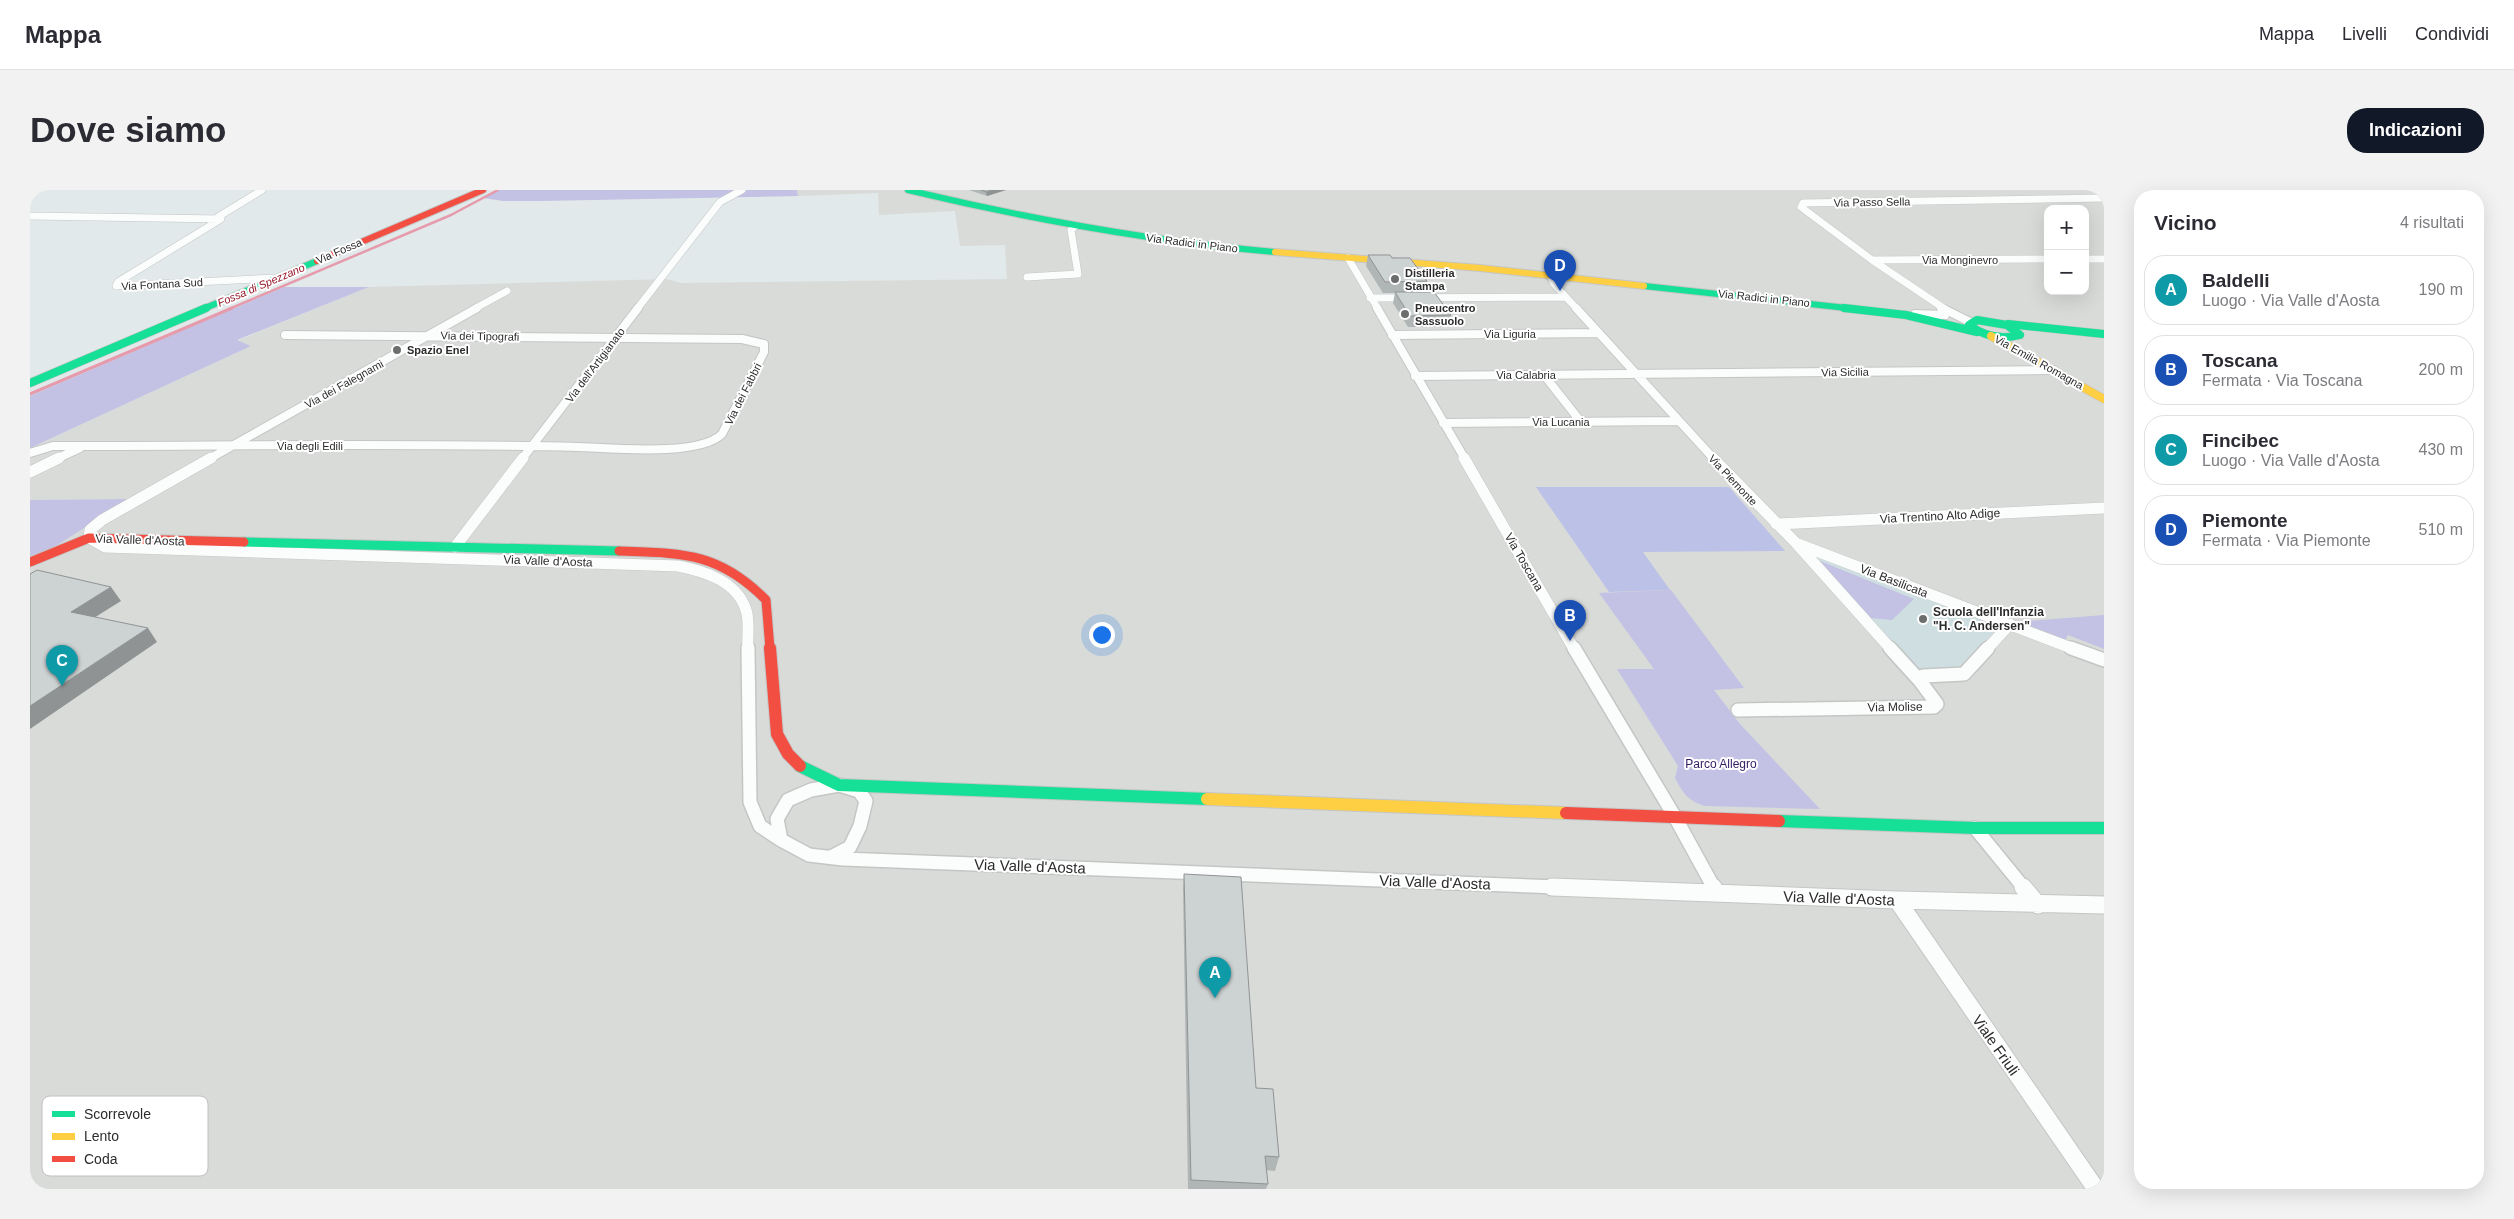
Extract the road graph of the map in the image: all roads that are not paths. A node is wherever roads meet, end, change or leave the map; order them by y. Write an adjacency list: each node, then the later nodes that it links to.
1 (262, 190): 7 (street, Via Fontana Sud)
2 (483, 190): 19 (street, Via Fossa)
3 (742, 190): 37 (street, Via dell'Artigianato)
4 (908, 190): 8 (street, Via Radici in Piano)
5 (2104, 198): 13 (street, Via Passo Sella)
6 (30, 216): 7 (street)
7 (218, 217): 19 (street, Via Fontana Sud)
8 (1076, 226): 9 (street, Via Radici in Piano); 17 (street)
9 (1348, 258): 14 (street, Via Radici in Piano); 23 (street, Via Toscana)
10 (2044, 259): 13 (street, Via Monginevro)
11 (2089, 259): 12 (street)
12 (2104, 259)
13 (1872, 260): 24 (street, Via Passo Sella)
14 (1480, 268): 15 (street); 16 (street)
15 (1523, 270): 16 (street); 18 (street)
16 (1550, 275): 18 (street); 20 (street); 22 (street, Via Piemonte)
17 (1027, 277)
18 (1591, 277): 20 (street)
19 (276, 278): 42 (street, Via Fossa)
20 (1623, 282): 26 (street, Via Radici in Piano)
21 (507, 292): 35 (street, Via dei Falegnami)
22 (1566, 297): 23 (street); 30 (street, Via Piemonte)
23 (1370, 298): 34 (street, Via Toscana)
24 (1930, 298): 25 (street, Via Passo Sella); 28 (street, Via Passo Sella)
25 (1940, 307): 26 (street); 28 (street, Via Passo Sella)
26 (1910, 314): 28 (street, Via Radici in Piano)
27 (2001, 323): 28 (street); 29 (street); 31 (street)
28 (1975, 324): 36 (street)
29 (2060, 330): 31 (street); 32 (street)
30 (1599, 333): 34 (street, Via Liguria); 39 (street, Via Piemonte)
31 (2020, 334): 36 (street); 43 (street, Via Emilia Romagna)
32 (2104, 334)
33 (285, 335): 35 (street, Via dei Tipografi)
34 (1392, 335): 41 (street, Via Toscana)
35 (430, 336): 37 (street, Via dei Tipografi); 49 (street, Via dei Falegnami)
36 (1991, 336): 38 (street, Via Emilia Romagna)
37 (614, 339): 50 (street, Via dell'Artigianato); 50 (street, Via dei Fabbri)
38 (2054, 370): 39 (street, Via Sicilia); 43 (street, Via Emilia Romagna)
39 (1636, 374): 40 (street, Via Calabria); 45 (street, Via Piemonte)
40 (1544, 375): 41 (street, Via Calabria); 46 (street)
41 (1415, 376): 47 (street, Via Toscana)
42 (30, 383)
43 (2088, 389): 44 (street, Via Emilia Romagna)
44 (2104, 399)
45 (1679, 421): 46 (street, Via Lucania); 54 (street, Via Piemonte)
46 (1581, 422): 47 (street, Via Lucania)
47 (1443, 423): 64 (street, Via Toscana)
48 (85, 446): 49 (street, Via degli Edili); 51 (street, Via degli Edili); 52 (street, Via degli Edili)
49 (232, 446): 50 (street, Via degli Edili); 55 (street, Via Valle d'Aosta)
50 (534, 446): 57 (street, Via dell'Artigianato)
51 (30, 453)
52 (30, 472)
53 (2104, 508): 54 (street, Via Trentino Alto Adige)
54 (1776, 524): 56 (street, Via Piemonte)
55 (89, 538): 57 (street, Via Valle d'Aosta); 58 (street, Via Valle d'Aosta); 67 (street, Via Valle d'Aosta)
56 (1796, 544): 59 (street, Via Basilicata); 61 (street, Via Piemonte)
57 (455, 547): 63 (street, Via Valle d'Aosta)
58 (30, 563)
59 (2010, 624): 60 (street, Via Basilicata); 61 (street, Via Molise)
60 (2104, 660)
61 (1920, 681): 62 (street, Via Molise)
62 (1738, 710)
63 (839, 785): 64 (street, Via Valle d'Aosta); 67 (street, Via Valle d'Aosta); 68 (street, Via Valle d'Aosta)
64 (1675, 817): 65 (street, Via Valle d'Aosta); 69 (street, Via Toscana)
65 (1975, 828): 66 (street, Via Valle d'Aosta); 71 (street)
66 (2104, 828)
67 (781, 840): 68 (street, Via Valle d'Aosta)
68 (831, 857): 69 (street, Via Valle d'Aosta)
69 (1716, 892): 70 (street, Via Valle d'Aosta)
70 (1897, 900): 71 (street, Via Valle d'Aosta); 73 (street, Viale Friuli)
71 (2038, 905): 72 (street, Via Valle d'Aosta)
72 (2104, 905)
73 (2096, 1189)

